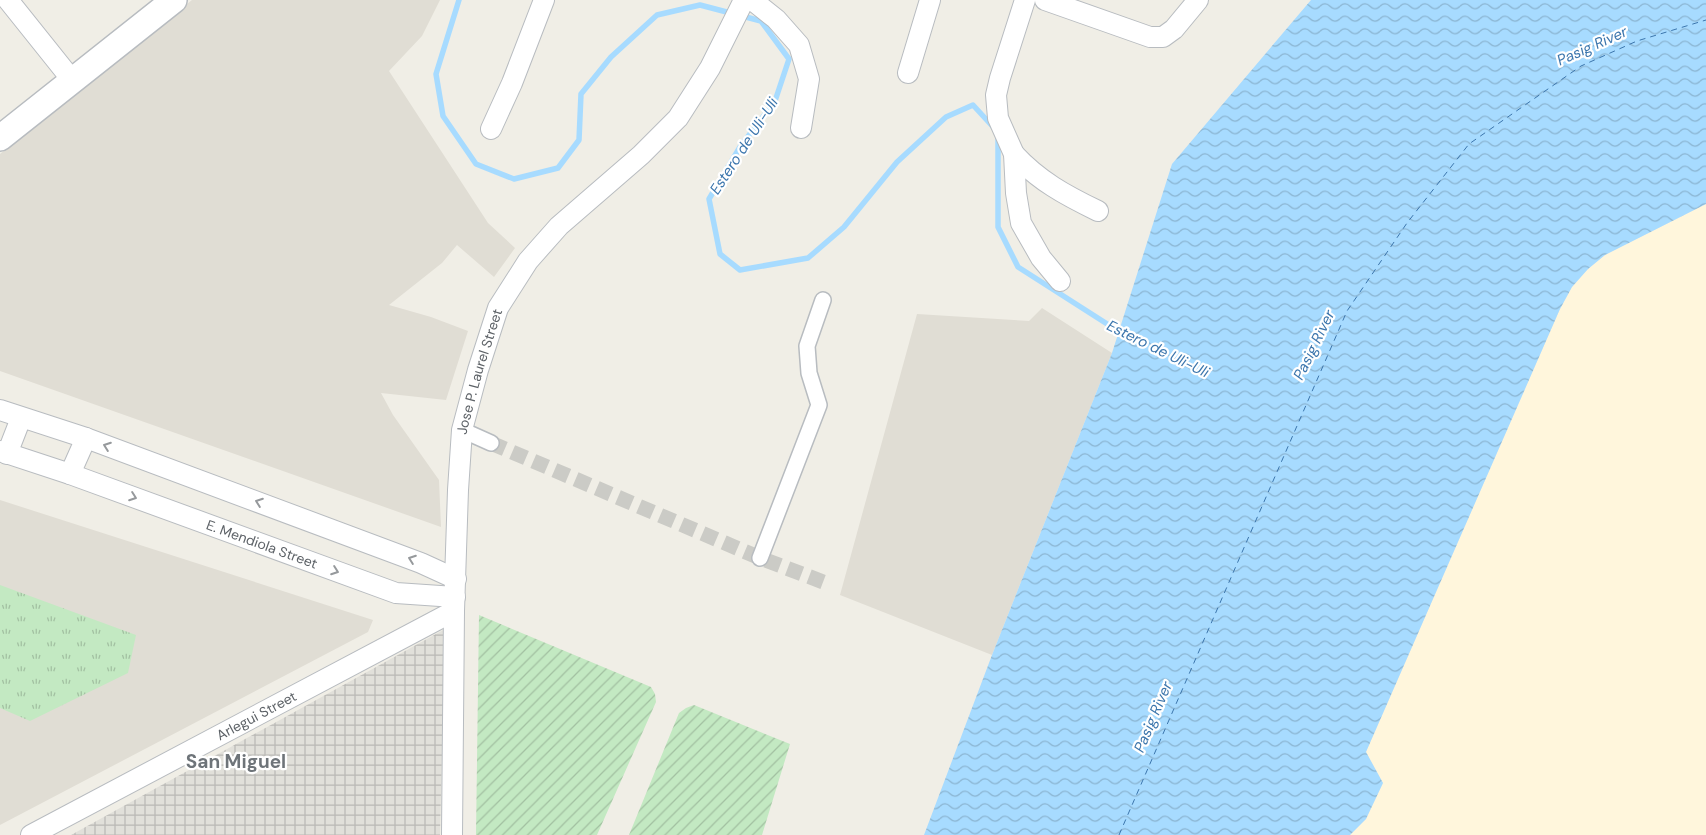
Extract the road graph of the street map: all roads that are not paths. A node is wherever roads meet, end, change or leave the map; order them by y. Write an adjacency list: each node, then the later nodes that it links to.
1 (8, 0): 10 (street)
2 (174, 0): 10 (street)
3 (544, 0): 12 (street)
4 (930, 0): 9 (street)
5 (1025, 0): 14 (street)
6 (1045, 0): 7 (street)
7 (1198, 0)
8 (746, 2): 11 (street); 20 (street, Jose P. Laurel Street)
9 (908, 73)
10 (72, 80): 13 (street)
11 (801, 128)
12 (491, 129)
13 (0, 138)
14 (1014, 154): 15 (street); 16 (street)
15 (1098, 210)
16 (1060, 281)
17 (823, 300): 25 (street)
18 (0, 410): 19 (street)
19 (21, 418): 21 (street); 23 (street, E. Mendiola Street)
20 (462, 430): 22 (street); 26 (street, Jose P. Laurel Street)
21 (86, 438): 24 (street); 26 (street, one-way to 21)
22 (491, 443)
23 (3, 452): 24 (street, E. Mendiola Street)
24 (70, 474): 26 (street, E. Mendiola Street, one-way to 26)
25 (760, 558)
26 (455, 596): 27 (street, Arlegui Street); 28 (street, Jose P. Laurel Street)
27 (31, 835)
28 (452, 835)

